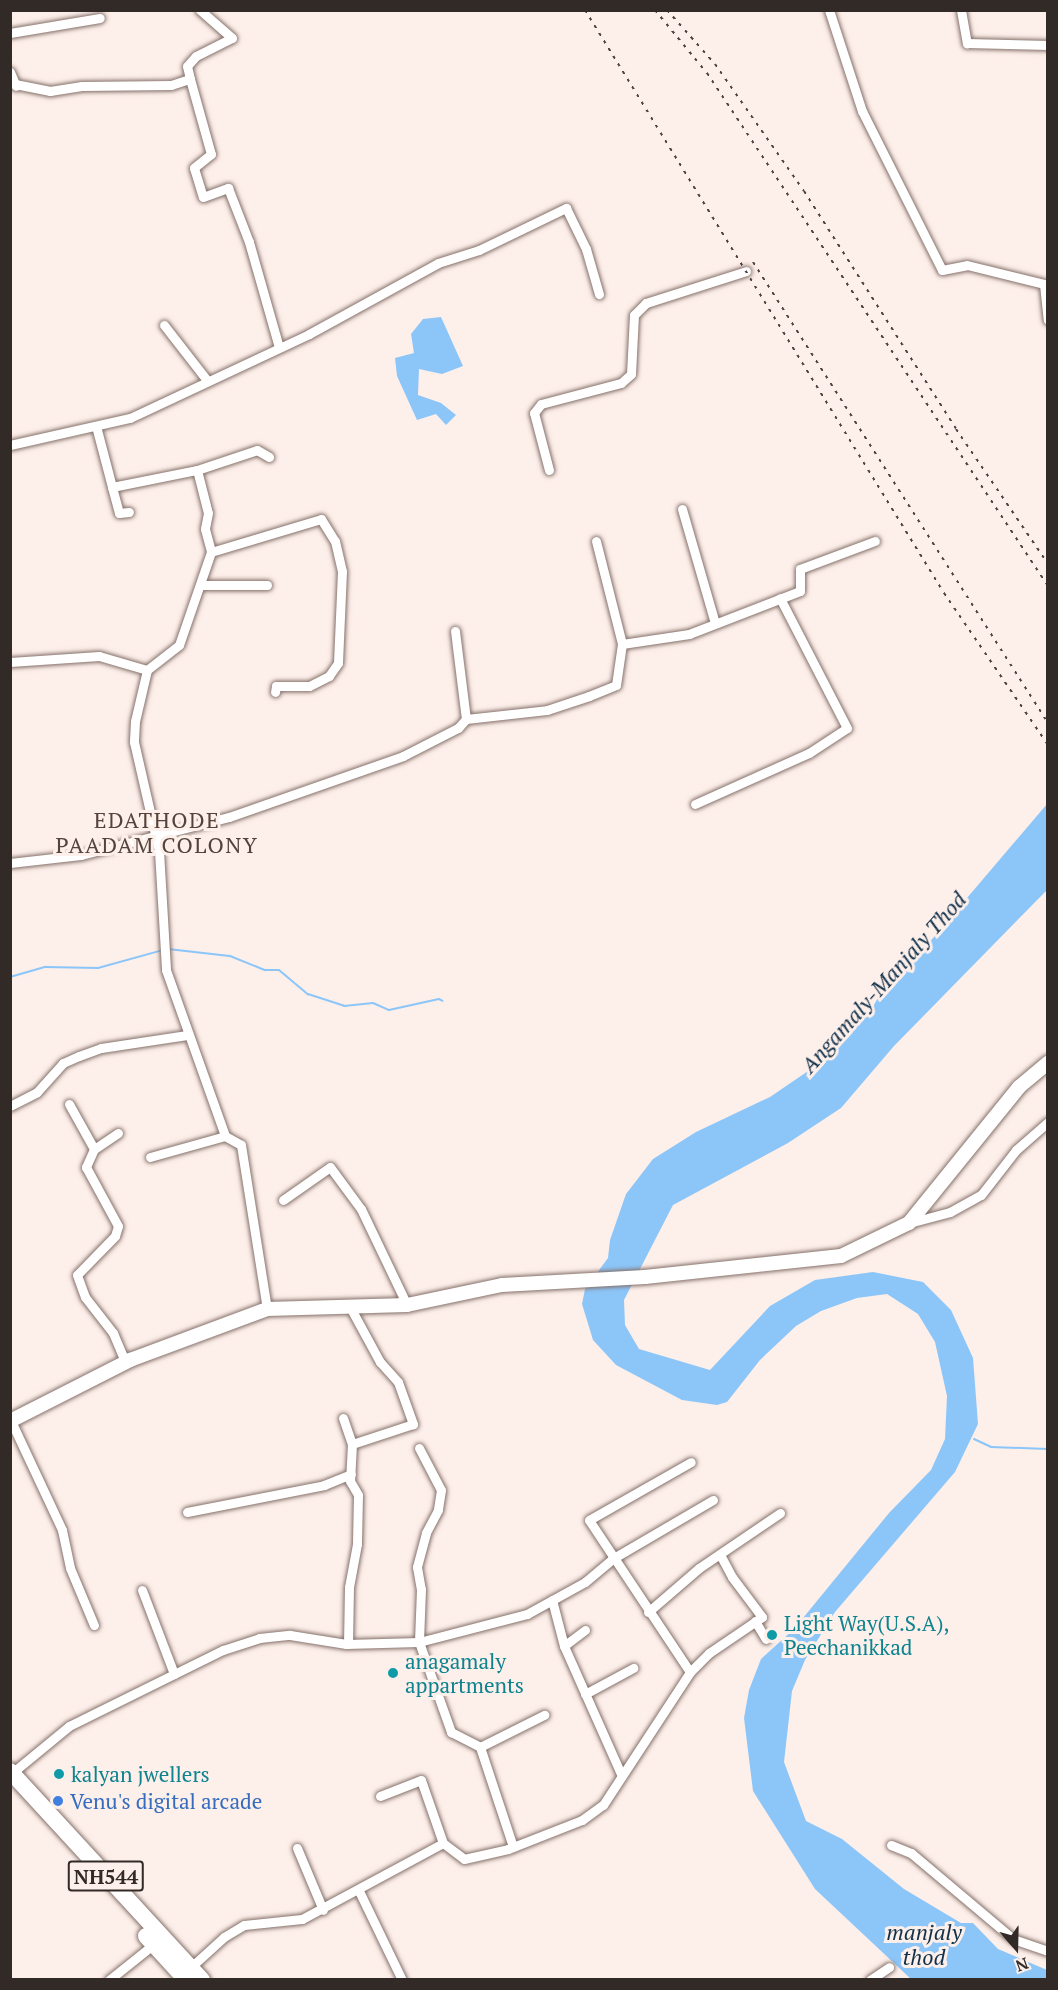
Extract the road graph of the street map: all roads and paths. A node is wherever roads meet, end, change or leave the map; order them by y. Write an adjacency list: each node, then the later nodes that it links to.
1 (200, 10): 8 (street)
2 (829, 10): 12 (street)
3 (961, 10): 6 (street)
4 (100, 18): 5 (street)
5 (10, 33)
6 (1047, 45)
7 (10, 72): 9 (street)
8 (190, 79): 9 (street); 14 (street)
9 (13, 85)
10 (746, 271): 20 (street)
11 (599, 294): 14 (street)
12 (1047, 320)
13 (165, 325): 15 (street)
14 (279, 347): 15 (street)
15 (206, 379): 16 (street)
16 (96, 426): 17 (street); 21 (street)
17 (10, 445)
18 (269, 457): 19 (street)
19 (197, 470): 21 (street); 26 (street)
20 (549, 470)
21 (112, 487): 23 (street)
22 (682, 509): 30 (street)
23 (129, 512)
24 (596, 541): 32 (street)
25 (875, 541): 29 (street)
26 (211, 552): 27 (street); 35 (street)
27 (202, 585): 28 (street); 34 (street)
28 (267, 585)
29 (780, 598): 30 (street); 37 (street)
30 (715, 623): 32 (street)
31 (455, 631): 36 (street)
32 (622, 644): 36 (street)
33 (10, 662): 34 (street)
34 (147, 670): 38 (street)
35 (275, 692)
36 (466, 719): 38 (street)
37 (695, 804)
38 (155, 835): 39 (street); 40 (street)
39 (10, 864)
40 (187, 1035): 43 (street); 46 (street)
41 (1047, 1063): 50 (main road)
42 (69, 1104): 47 (street)
43 (10, 1106)
44 (1047, 1122): 50 (street)
45 (118, 1133): 47 (street)
46 (225, 1136): 48 (street); 53 (street)
47 (94, 1149): 54 (street)
48 (150, 1157)
49 (283, 1200): 51 (street)
50 (909, 1223): 51 (main road)
51 (407, 1305): 52 (main road)
52 (351, 1307): 53 (main road); 57 (street)
53 (267, 1309): 54 (main road)
54 (126, 1363): 56 (main road)
55 (343, 1418): 57 (street)
56 (11, 1421): 70 (street)
57 (352, 1444): 60 (street)
58 (419, 1448): 73 (street)
59 (691, 1462): 65 (street)
60 (351, 1474): 62 (street); 74 (street)
61 (713, 1500): 65 (street)
62 (187, 1512)
63 (780, 1513): 64 (street)
64 (720, 1554): 68 (street); 69 (street)
65 (612, 1559): 67 (street); 68 (street)
66 (142, 1590): 78 (street)
67 (552, 1600): 73 (street); 75 (street)
68 (648, 1612): 77 (street)
69 (755, 1621): 72 (street); 77 (street)
70 (94, 1625)
71 (585, 1630): 75 (street)
72 (766, 1639)
73 (419, 1642): 74 (street); 81 (street)
74 (348, 1644): 78 (street)
75 (564, 1646): 79 (street)
76 (633, 1668): 79 (street)
77 (690, 1672): 82 (street)
78 (174, 1674): 83 (street)
79 (585, 1694): 82 (street)
80 (544, 1715): 81 (street)
81 (480, 1747): 87 (street)
82 (622, 1776): 87 (street)
83 (11, 1777): 91 (highway, NH544); 94 (highway, NH544)
84 (380, 1796): 85 (street)
85 (442, 1844): 87 (street); 89 (street)
86 (891, 1845): 92 (street)
87 (513, 1847)
88 (297, 1848): 90 (street)
89 (359, 1891): 90 (street); 95 (street)
90 (323, 1910): 94 (street)
91 (154, 1944): 94 (highway, NH544); 96 (street)
92 (1047, 1951)
93 (889, 1967): 97 (street)
94 (193, 1975)
95 (398, 1979)
96 (109, 1980)
97 (870, 1980)

